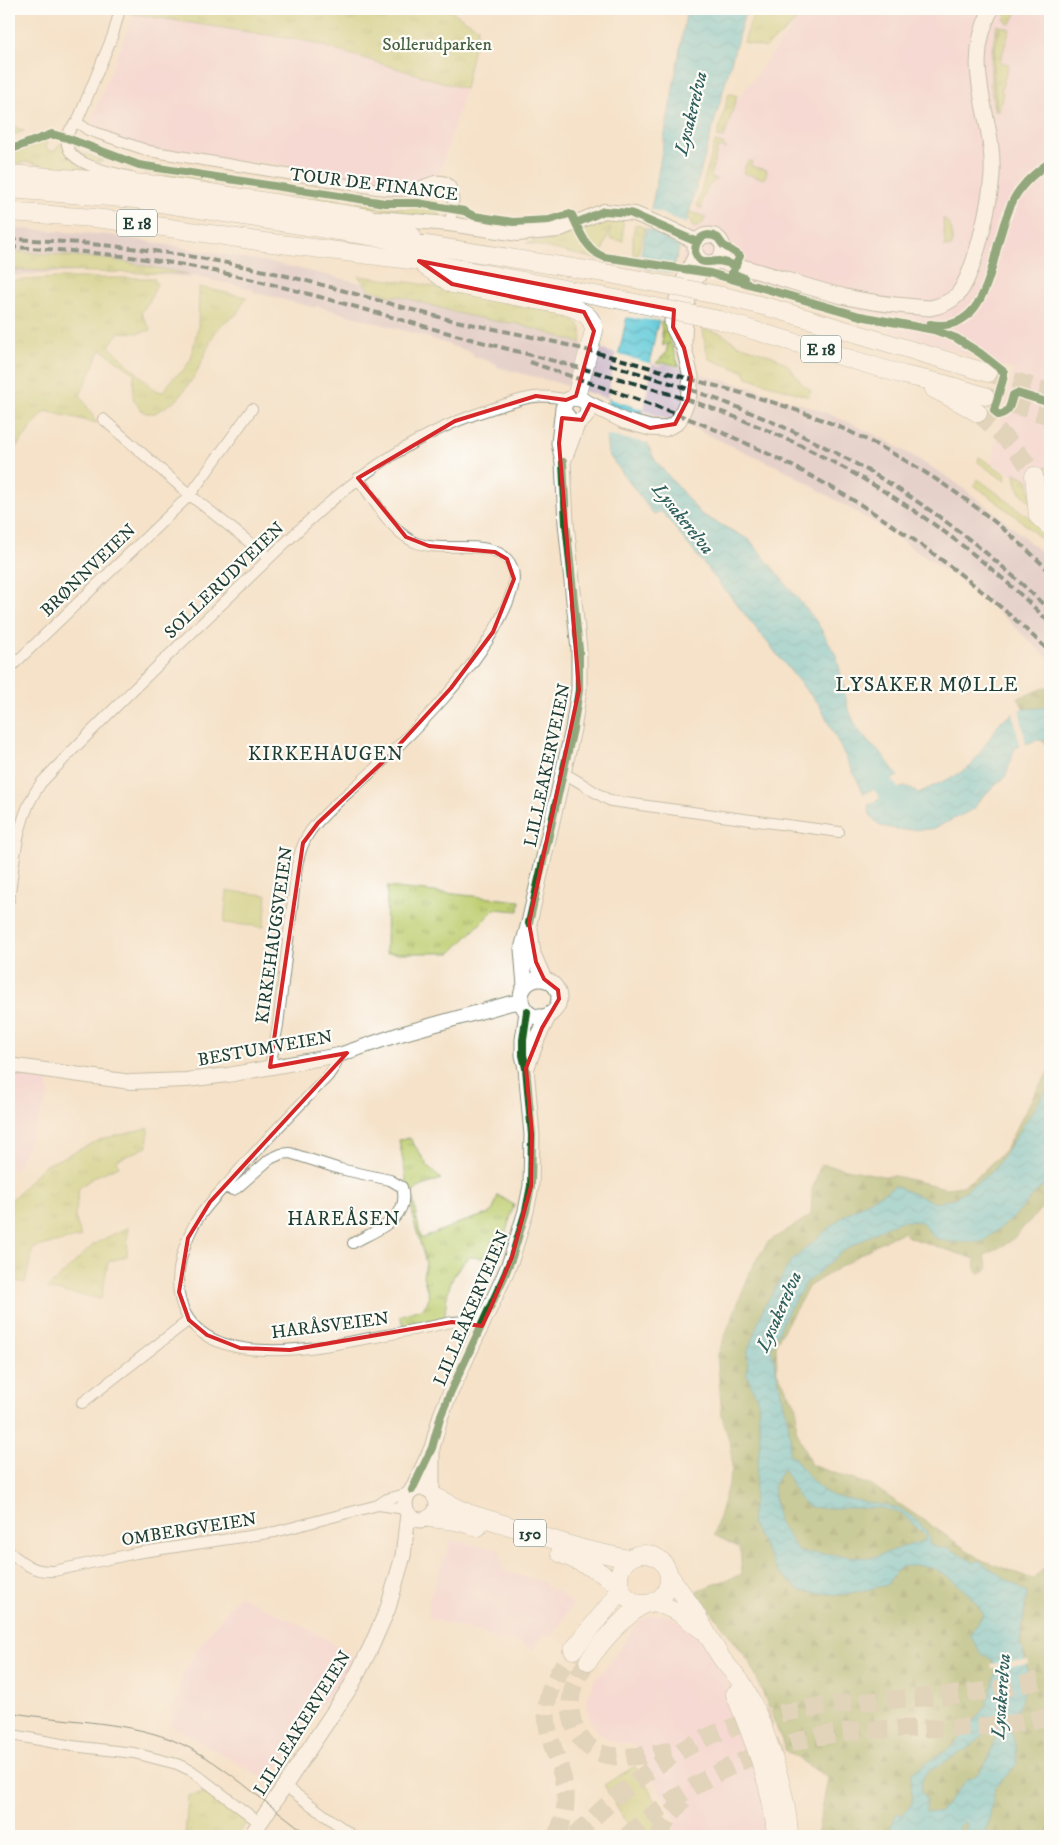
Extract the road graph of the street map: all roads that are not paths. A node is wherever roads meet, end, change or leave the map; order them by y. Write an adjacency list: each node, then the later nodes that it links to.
1 (990, 9): 15 (main road)
2 (119, 13): 3 (street)
3 (77, 122): 5 (street); 9 (street)
4 (9, 174): 5 (highway)
5 (160, 185): 8 (highway)
6 (9, 189): 11 (highway, E 18)
7 (9, 212): 14 (highway, E 18)
8 (368, 218): 9 (street); 11 (highway)
9 (449, 224): 10 (street)
10 (664, 226): 13 (main road)
11 (433, 245): 16 (highway, E 18, bridge)
12 (723, 245): 13 (main road); 13 (main road); 15 (main road)
13 (704, 255): 15 (main road); 21 (main road)
14 (419, 261): 17 (highway, E 18, bridge); 19 (highway, E 18)
15 (764, 273)
16 (988, 372)
17 (904, 375): 18 (highway, E 18); 22 (highway, E 18)
18 (985, 396)
19 (573, 403): 21 (main road); 24 (main road, LILLEAKERVEIEN); 24 (main road); 25 (main road, LILLEAKERVEIEN); 27 (street, SOLLERUDVEIEN)
20 (252, 409): 28 (street, BRØNNVEIEN)
21 (601, 414): 24 (main road)
22 (978, 414)
23 (103, 418): 28 (street)
24 (582, 420): 25 (main road, LILLEAKERVEIEN)
25 (563, 462): 32 (main road, LILLEAKERVEIEN)
26 (1034, 476): 29 (highway)
27 (358, 478): 30 (street, SOLLERUDVEIEN); 43 (street, KIRKEHAUGSVEIEN)
28 (190, 495): 30 (street); 31 (street, BRØNNVEIEN)
29 (1050, 527)
30 (269, 558): 34 (street, SOLLERUDVEIEN)
31 (9, 669)
32 (563, 773): 33 (street, LILLEAKERVEIEN); 36 (main road, LILLEAKERVEIEN)
33 (839, 832)
34 (14, 841): 35 (street, SOLLERUDVEIEN)
35 (9, 900)
36 (529, 922): 37 (main road, LILLEAKERVEIEN); 38 (main road, LILLEAKERVEIEN)
37 (544, 979): 38 (main road); 40 (main road)
38 (525, 986): 39 (main road)
39 (524, 1007): 40 (main road); 41 (street, BESTUMVEIEN); 44 (main road, LILLEAKERVEIEN)
40 (549, 1015): 44 (main road, LILLEAKERVEIEN)
41 (339, 1055): 43 (street, BESTUMVEIEN); 45 (street, HARÅSVEIEN)
42 (9, 1065): 43 (street, BESTUMVEIEN)
43 (270, 1067)
44 (526, 1068): 48 (main road, LILLEAKERVEIEN)
45 (224, 1187): 46 (street); 47 (street, HARÅSVEIEN)
46 (353, 1243)
47 (189, 1320): 48 (street, HARÅSVEIEN); 49 (street)
48 (482, 1326): 50 (main road, LILLEAKERVEIEN)
49 (82, 1403)
50 (432, 1448): 51 (main road, LILLEAKERVEIEN); 52 (main road, LILLEAKERVEIEN)
51 (410, 1492): 52 (main road); 53 (street, OMBERGVEIEN); 54 (main road)
52 (434, 1494): 55 (main road); 58 (highway, 150)
53 (378, 1505): 54 (street, OMBERGVEIEN); 56 (street, OMBERGVEIEN)
54 (407, 1511): 55 (main road); 57 (main road, LILLEAKERVEIEN)
55 (427, 1519): 57 (main road, LILLEAKERVEIEN); 60 (highway, 150)
56 (9, 1552)
57 (403, 1556): 67 (main road, LILLEAKERVEIEN)
58 (628, 1558): 59 (highway, 150); 60 (highway)
59 (669, 1575): 61 (highway); 62 (highway)
60 (620, 1587): 61 (highway, 150); 63 (highway)
61 (656, 1605): 62 (highway); 65 (highway)
62 (704, 1632): 64 (highway)
63 (574, 1650)
64 (722, 1658): 71 (highway); 72 (highway)
65 (588, 1661)
66 (18, 1736): 68 (street, LILLEAKERVEIEN)
67 (285, 1786): 68 (main road, LILLEAKERVEIEN); 70 (street)
68 (260, 1823): 69 (main road, LILLEAKERVEIEN)
69 (251, 1836)
70 (353, 1836)
71 (776, 1836)
72 (789, 1836)

